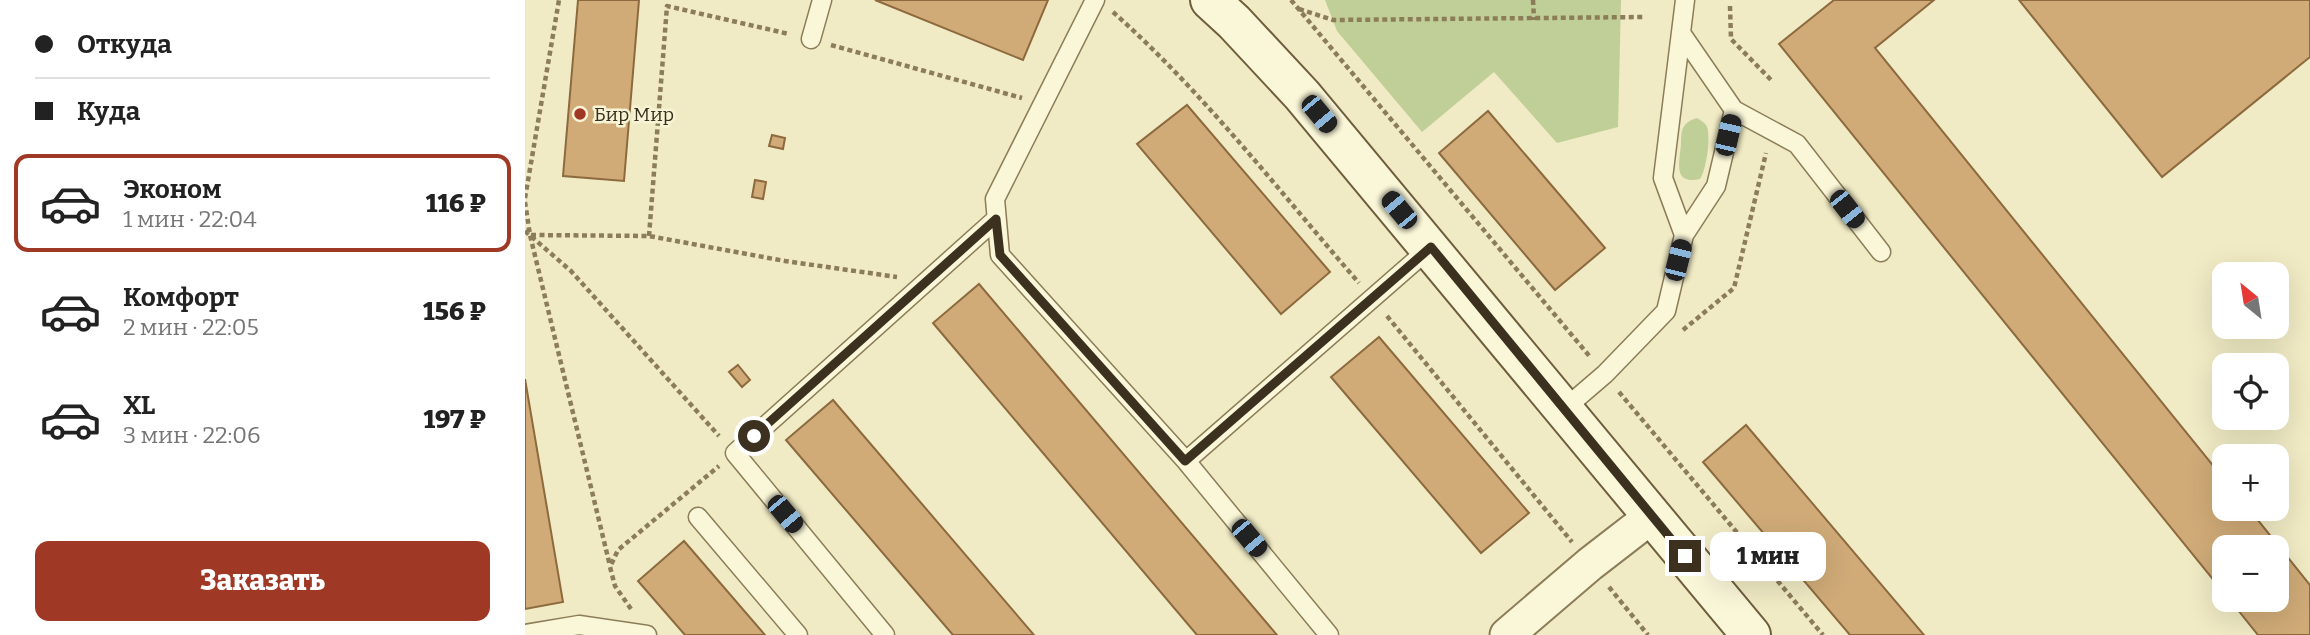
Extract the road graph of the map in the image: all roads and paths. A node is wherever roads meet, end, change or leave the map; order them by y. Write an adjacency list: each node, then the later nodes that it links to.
1 (559, 0): 18 (path)
2 (821, 0): 13 (lane)
3 (1095, 0): 15 (lane)
4 (1210, 0): 24 (main road)
5 (1291, 0): 9 (path)
6 (1534, 0): 11 (path)
7 (1685, 0): 12 (lane)
8 (1730, 6): 14 (path)
9 (1298, 9): 11 (path); 28 (path)
10 (1643, 17): 11 (path)
11 (1534, 20)
12 (1681, 33): 16 (lane); 22 (lane)
13 (811, 39): 15 (path); 23 (path)
14 (1773, 82)
15 (1042, 104): 19 (lane)
16 (1734, 110): 17 (lane); 22 (lane)
17 (1772, 131): 25 (lane); 27 (path)
18 (525, 200): 21 (path)
19 (996, 219): 26 (lane); 31 (lane)
20 (525, 231): 21 (path)
21 (530, 235): 23 (path); 30 (path); 34 (path)
22 (1684, 235): 28 (lane)
23 (649, 236): 26 (path)
24 (1431, 247): 29 (main road); 31 (lane)
25 (1881, 252)
26 (927, 281): 30 (lane)
27 (1674, 337)
28 (1605, 374): 29 (lane); 43 (path)
29 (1563, 410): 32 (main road)
30 (734, 453): 34 (path); 39 (lane)
31 (1185, 461): 40 (lane)
32 (1652, 516): 41 (street); 42 (main road)
33 (698, 517): 38 (lane)
34 (610, 567): 35 (path)
35 (636, 615)
36 (525, 635): 37 (lane)
37 (647, 635)
38 (799, 635)
39 (885, 635)
40 (1329, 635)
41 (1507, 635)
42 (1751, 635)
43 (1823, 635)

